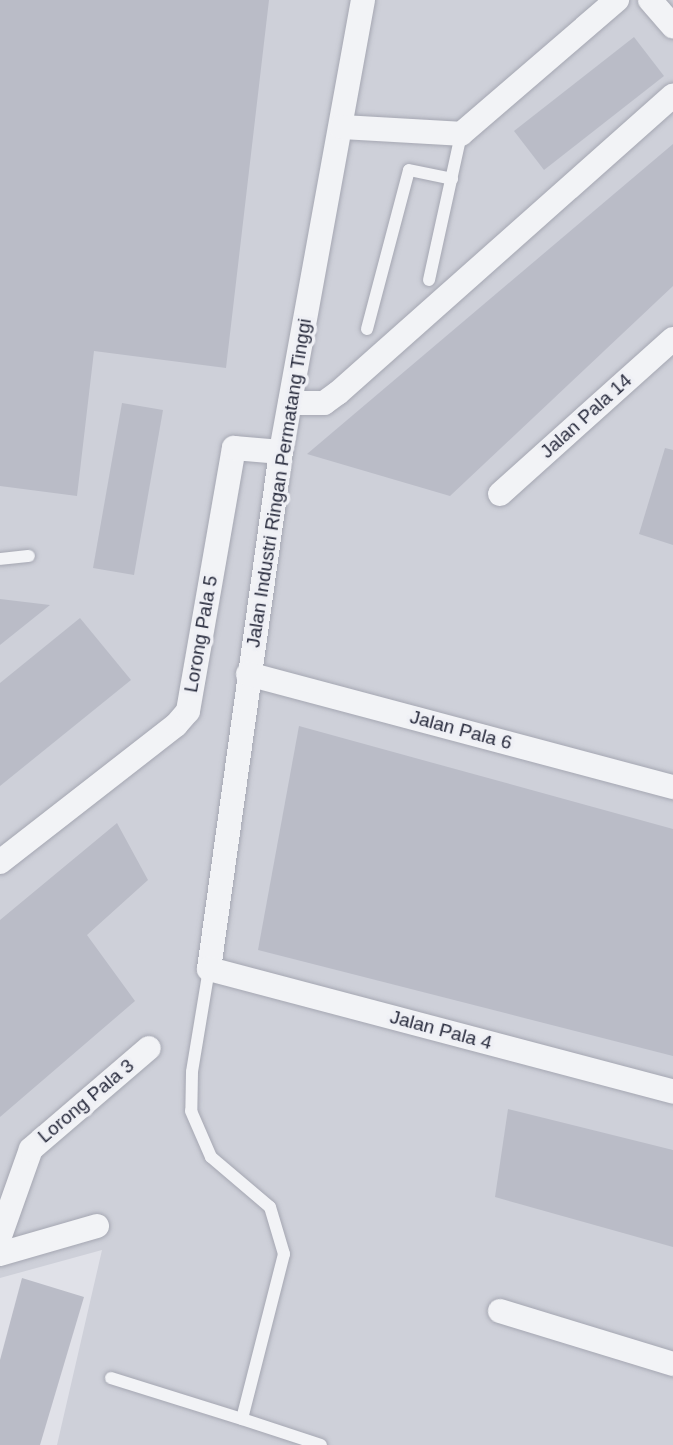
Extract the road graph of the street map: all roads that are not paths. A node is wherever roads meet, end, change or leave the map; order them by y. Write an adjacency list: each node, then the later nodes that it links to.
1 (363, 0): 6 (street, Jalan Industri Ringan Permatang Tinggi)
2 (617, 0): 7 (street)
3 (650, 0): 4 (street)
4 (673, 26)
5 (673, 96): 12 (street)
6 (341, 127): 7 (street); 12 (street, Jalan Industri Ringan Permatang Tinggi)
7 (461, 134): 8 (lane)
8 (452, 178): 9 (lane); 10 (lane)
9 (429, 280)
10 (367, 329)
11 (673, 339): 14 (street, Jalan Pala 14)
12 (290, 403): 13 (street, Jalan Industri Ringan Permatang Tinggi)
13 (281, 452): 17 (street, Jalan Industri Ringan Permatang Tinggi); 19 (street, Lorong Pala 5)
14 (500, 494)
15 (29, 556): 16 (lane)
16 (0, 559)
17 (248, 674): 18 (street, Jalan Pala 6); 20 (street, Jalan Industri Ringan Permatang Tinggi)
18 (673, 787)
19 (0, 862)
20 (209, 969): 22 (street, Jalan Pala 4); 29 (lane)
21 (149, 1048): 24 (street, Lorong Pala 3)
22 (673, 1092)
23 (97, 1226): 25 (street)
24 (0, 1236)
25 (0, 1254)
26 (500, 1311): 27 (street)
27 (673, 1364)
28 (111, 1378): 29 (lane)
29 (242, 1419): 30 (lane)
30 (321, 1445)

